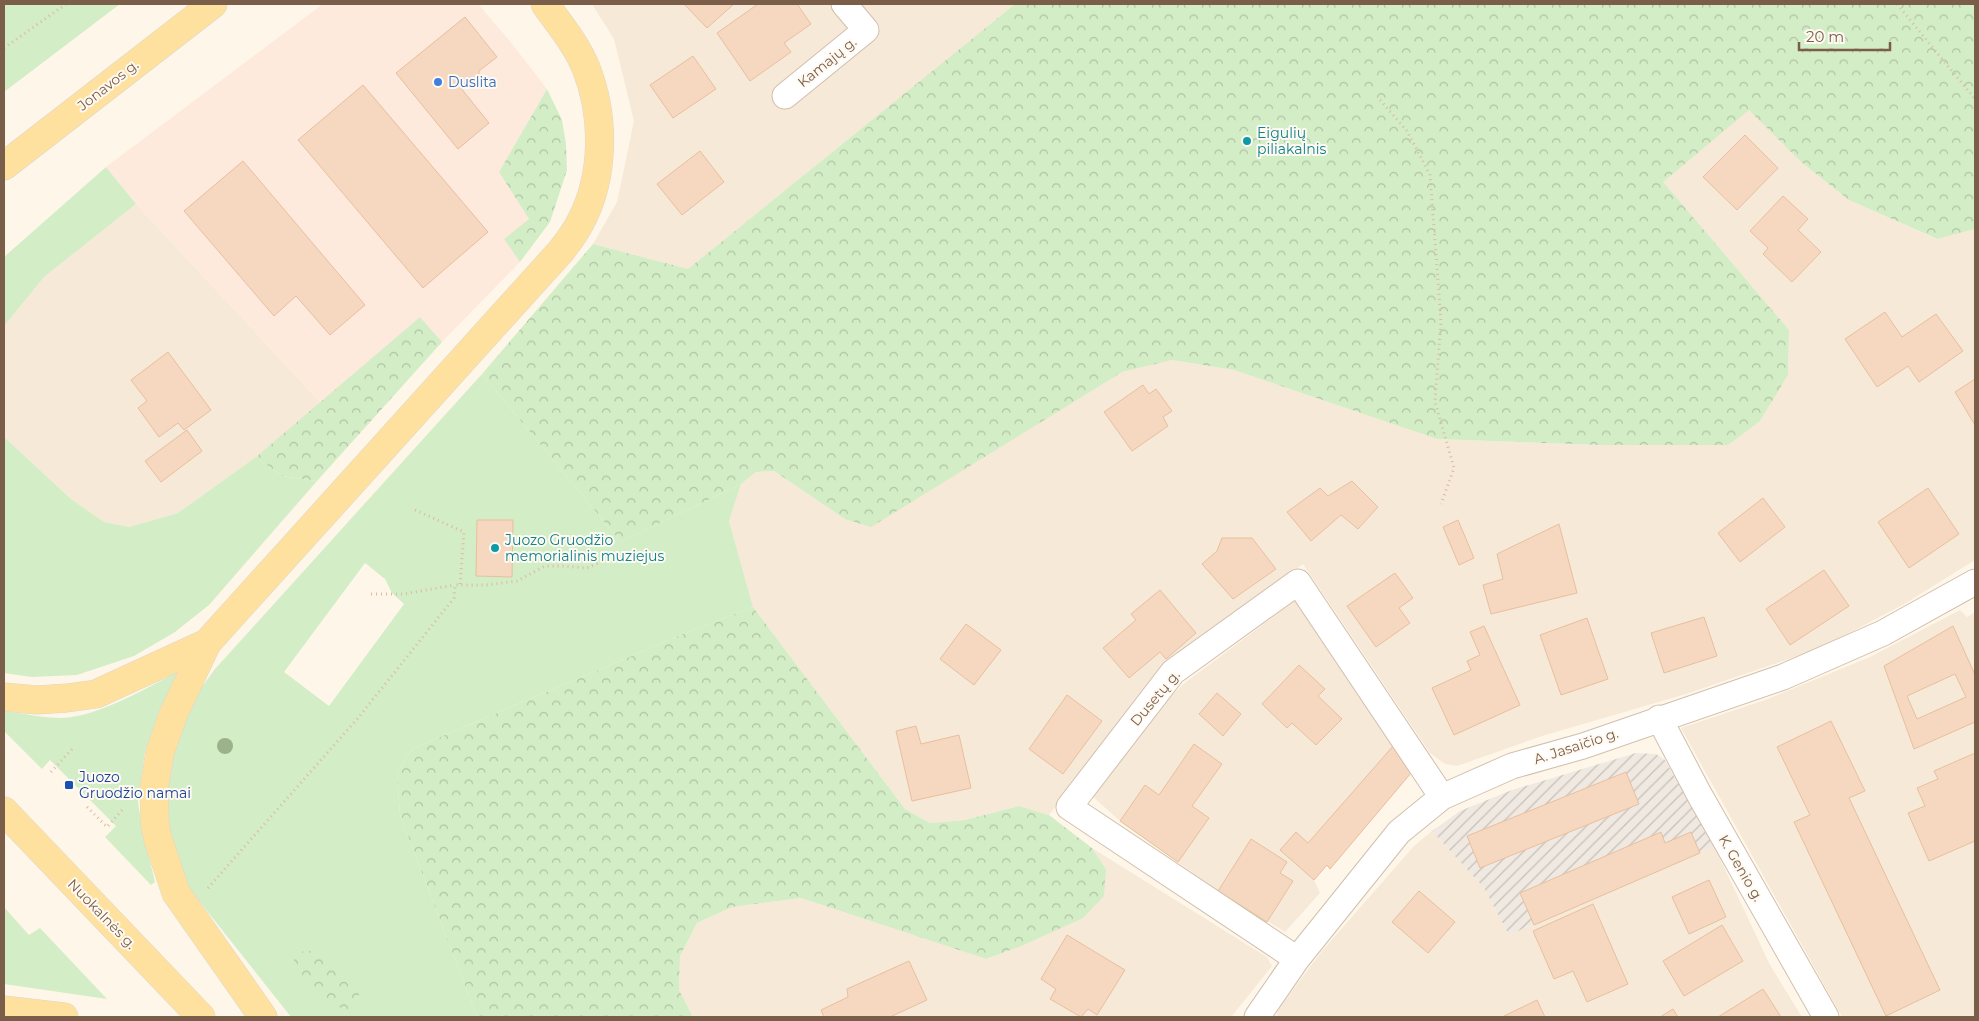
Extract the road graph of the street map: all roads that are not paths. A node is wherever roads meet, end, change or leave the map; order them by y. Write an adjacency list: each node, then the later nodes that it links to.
1 (213, 4): 5 (main road, Jonavos g.)
2 (545, 4): 7 (main road)
3 (844, 4): 4 (street, Kamajų g.)
4 (785, 96)
5 (4, 166)
6 (1975, 582): 9 (street, A. Jasaičio g.)
7 (207, 643): 8 (main road); 16 (main road)
8 (4, 697)
9 (1659, 718): 10 (street, A. Jasaičio g.); 18 (street, K. Genio g.)
10 (1442, 797): 12 (street, A. Jasaičio g.); 12 (street, Dusetų g.)
11 (4, 811): 15 (main road, Nuokalnės g.)
12 (1297, 960): 17 (street, A. Jasaičio g.)
13 (4, 1010): 14 (main road)
14 (64, 1017)
15 (201, 1017)
16 (263, 1017)
17 (1257, 1017)
18 (1826, 1017)

